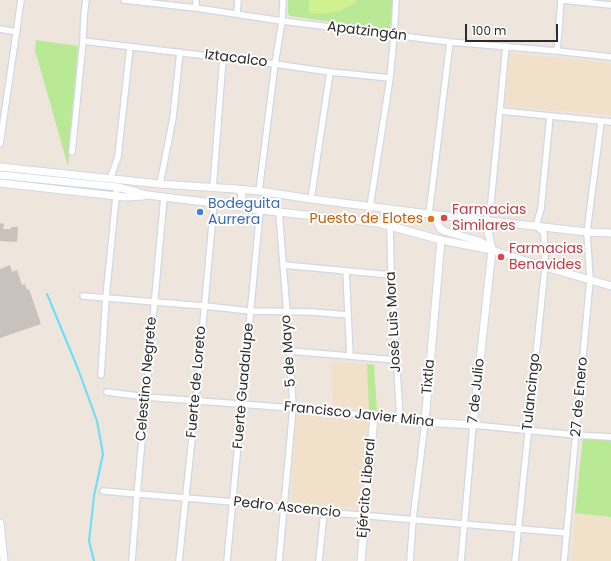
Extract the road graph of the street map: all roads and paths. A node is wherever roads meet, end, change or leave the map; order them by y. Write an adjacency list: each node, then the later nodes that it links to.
1 (21, 0): 15 (street)
2 (86, 0): 17 (street)
3 (124, 0): 11 (street, Apatzingán)
4 (196, 0): 11 (street)
5 (238, 0): 12 (street)
6 (283, 0): 13 (street)
7 (396, 0): 16 (street)
8 (562, 0): 9 (street); 21 (street)
9 (583, 1): 10 (street)
10 (611, 5)
11 (196, 8): 12 (street, Apatzingán)
12 (237, 14): 13 (street, Apatzingán)
13 (282, 21): 16 (street, Apatzingán); 25 (street)
14 (0, 30): 15 (street)
15 (17, 32): 32 (street)
16 (394, 35): 18 (street, Apatzingán); 27 (street)
17 (83, 40): 19 (street, Iztacalco); 33 (street)
18 (450, 42): 20 (street, Apatzingán); 55 (street)
19 (130, 46): 22 (street, Iztacalco); 36 (street)
20 (506, 46): 21 (street, Apatzingán); 28 (street)
21 (557, 51): 23 (street, Apatzingán)
22 (180, 52): 24 (street, Iztacalco); 38 (street)
23 (611, 57)
24 (223, 58): 25 (street, Iztacalco); 42 (street)
25 (275, 64): 26 (street, Iztacalco); 44 (street)
26 (330, 72): 27 (street, Iztacalco); 48 (street)
27 (390, 78): 52 (street)
28 (501, 111): 29 (street); 56 (street)
29 (550, 116): 30 (street); 58 (street)
30 (601, 122): 31 (street); 59 (street, 27 de Enero)
31 (611, 122)
32 (0, 144)
33 (72, 152)
34 (0, 167): 36 (street)
35 (3, 175): 39 (street); 41 (street)
36 (110, 179): 38 (street)
37 (0, 183): 39 (street)
38 (160, 184): 40 (street)
39 (14, 185): 46 (street)
40 (185, 185): 42 (street); 49 (street)
41 (117, 187): 45 (street); 46 (street)
42 (213, 188): 43 (street)
43 (236, 189): 44 (street); 51 (street)
44 (259, 191): 48 (street)
45 (147, 195): 46 (street); 47 (street)
46 (116, 196): 70 (street)
47 (164, 197): 49 (street); 71 (street, Celestino Negrete)
48 (311, 199): 52 (street)
49 (184, 200): 50 (street)
50 (214, 203): 51 (street); 72 (street, Fuerte de Loreto)
51 (236, 206): 53 (street)
52 (370, 207): 55 (street)
53 (260, 210): 54 (street); 73 (street, Fuerte Guadalupe)
54 (279, 212): 57 (street); 63 (street, 5 de Mayo)
55 (429, 214): 56 (street); 62 (street)
56 (486, 221): 58 (street); 62 (street, 7 de Julio)
57 (390, 226): 61 (street); 66 (street, José Luis Mora)
58 (536, 226): 59 (street); 64 (street, Tulancingo)
59 (587, 232): 60 (street); 67 (street, 27 de Enero)
60 (611, 233)
61 (441, 240): 62 (street); 87 (street, Tixtla)
62 (492, 250): 64 (street); 88 (street, 7 de Julio)
63 (283, 265): 65 (street); 74 (street, 5 de Mayo)
64 (545, 267): 67 (street); 89 (street, Tulancingo)
65 (346, 271): 66 (street); 75 (street)
66 (391, 275): 78 (street, José Luis Mora)
67 (590, 280): 68 (street); 90 (street, 27 de Enero)
68 (611, 286)
69 (82, 296): 70 (street)
70 (106, 297): 71 (street); 79 (street)
71 (154, 302): 72 (street); 81 (street, Celestino Negrete)
72 (204, 306): 73 (street); 82 (street, Fuerte de Loreto)
73 (251, 311): 74 (street); 83 (street, Fuerte Guadalupe)
74 (286, 311): 75 (street); 76 (street, 5 de Mayo)
75 (348, 315): 77 (street)
76 (290, 352): 77 (street); 84 (street, 5 de Mayo)
77 (350, 356): 78 (street)
78 (396, 360): 86 (street, José Luis Mora)
79 (100, 376)
80 (107, 392): 81 (street, Francisco Javier Mina)
81 (146, 397): 82 (street, Francisco Javier Mina); 93 (street, Celestino Negrete)
82 (196, 400): 83 (street, Francisco Javier Mina); 94 (street, Fuerte de Loreto)
83 (242, 403): 84 (street, Francisco Javier Mina); 95 (street, Fuerte Guadalupe)
84 (293, 408): 85 (street, Francisco Javier Mina); 96 (street, 5 de Mayo)
85 (374, 416): 86 (street, Francisco Javier Mina); 98 (street, Ejército Liberal)
86 (400, 418): 87 (street, Francisco Javier Mina)
87 (425, 422): 88 (street, Francisco Javier Mina); 99 (street, Tixtla)
88 (473, 425): 89 (street, Francisco Javier Mina); 101 (street, 7 de Julio)
89 (528, 431): 90 (street, Francisco Javier Mina); 102 (street, Tulancingo)
90 (576, 436): 91 (street, Francisco Javier Mina); 103 (street, 27 de Enero)
91 (611, 437)
92 (103, 491): 93 (street, Pedro Ascencio)
93 (137, 495): 94 (street, Pedro Ascencio); 106 (street, Celestino Negrete)
94 (186, 498): 95 (street, Pedro Ascencio); 107 (street, Fuerte de Loreto)
95 (233, 502): 96 (street, Pedro Ascencio); 108 (street, Fuerte Guadalupe)
96 (284, 508): 97 (street, Pedro Ascencio); 109 (street, 5 de Mayo)
97 (324, 512): 98 (street, Pedro Ascencio); 110 (street)
98 (365, 516): 99 (street, Pedro Ascencio); 111 (street, Ejército Liberal)
99 (413, 519): 101 (street, Pedro Ascencio); 112 (street, Tixtla)
100 (0, 523): 104 (street)
101 (465, 525): 102 (street, Pedro Ascencio); 113 (street, 7 de Julio)
102 (518, 529): 103 (street, Pedro Ascencio); 114 (street, Tulancingo)
103 (567, 533): 115 (street, 27 de Enero)
104 (2, 553): 105 (street)
105 (4, 561)
106 (132, 561)
107 (180, 561)
108 (227, 561)
109 (279, 561)
110 (319, 561)
111 (361, 561)
112 (410, 561)
113 (461, 561)
114 (515, 561)
115 (564, 561)

